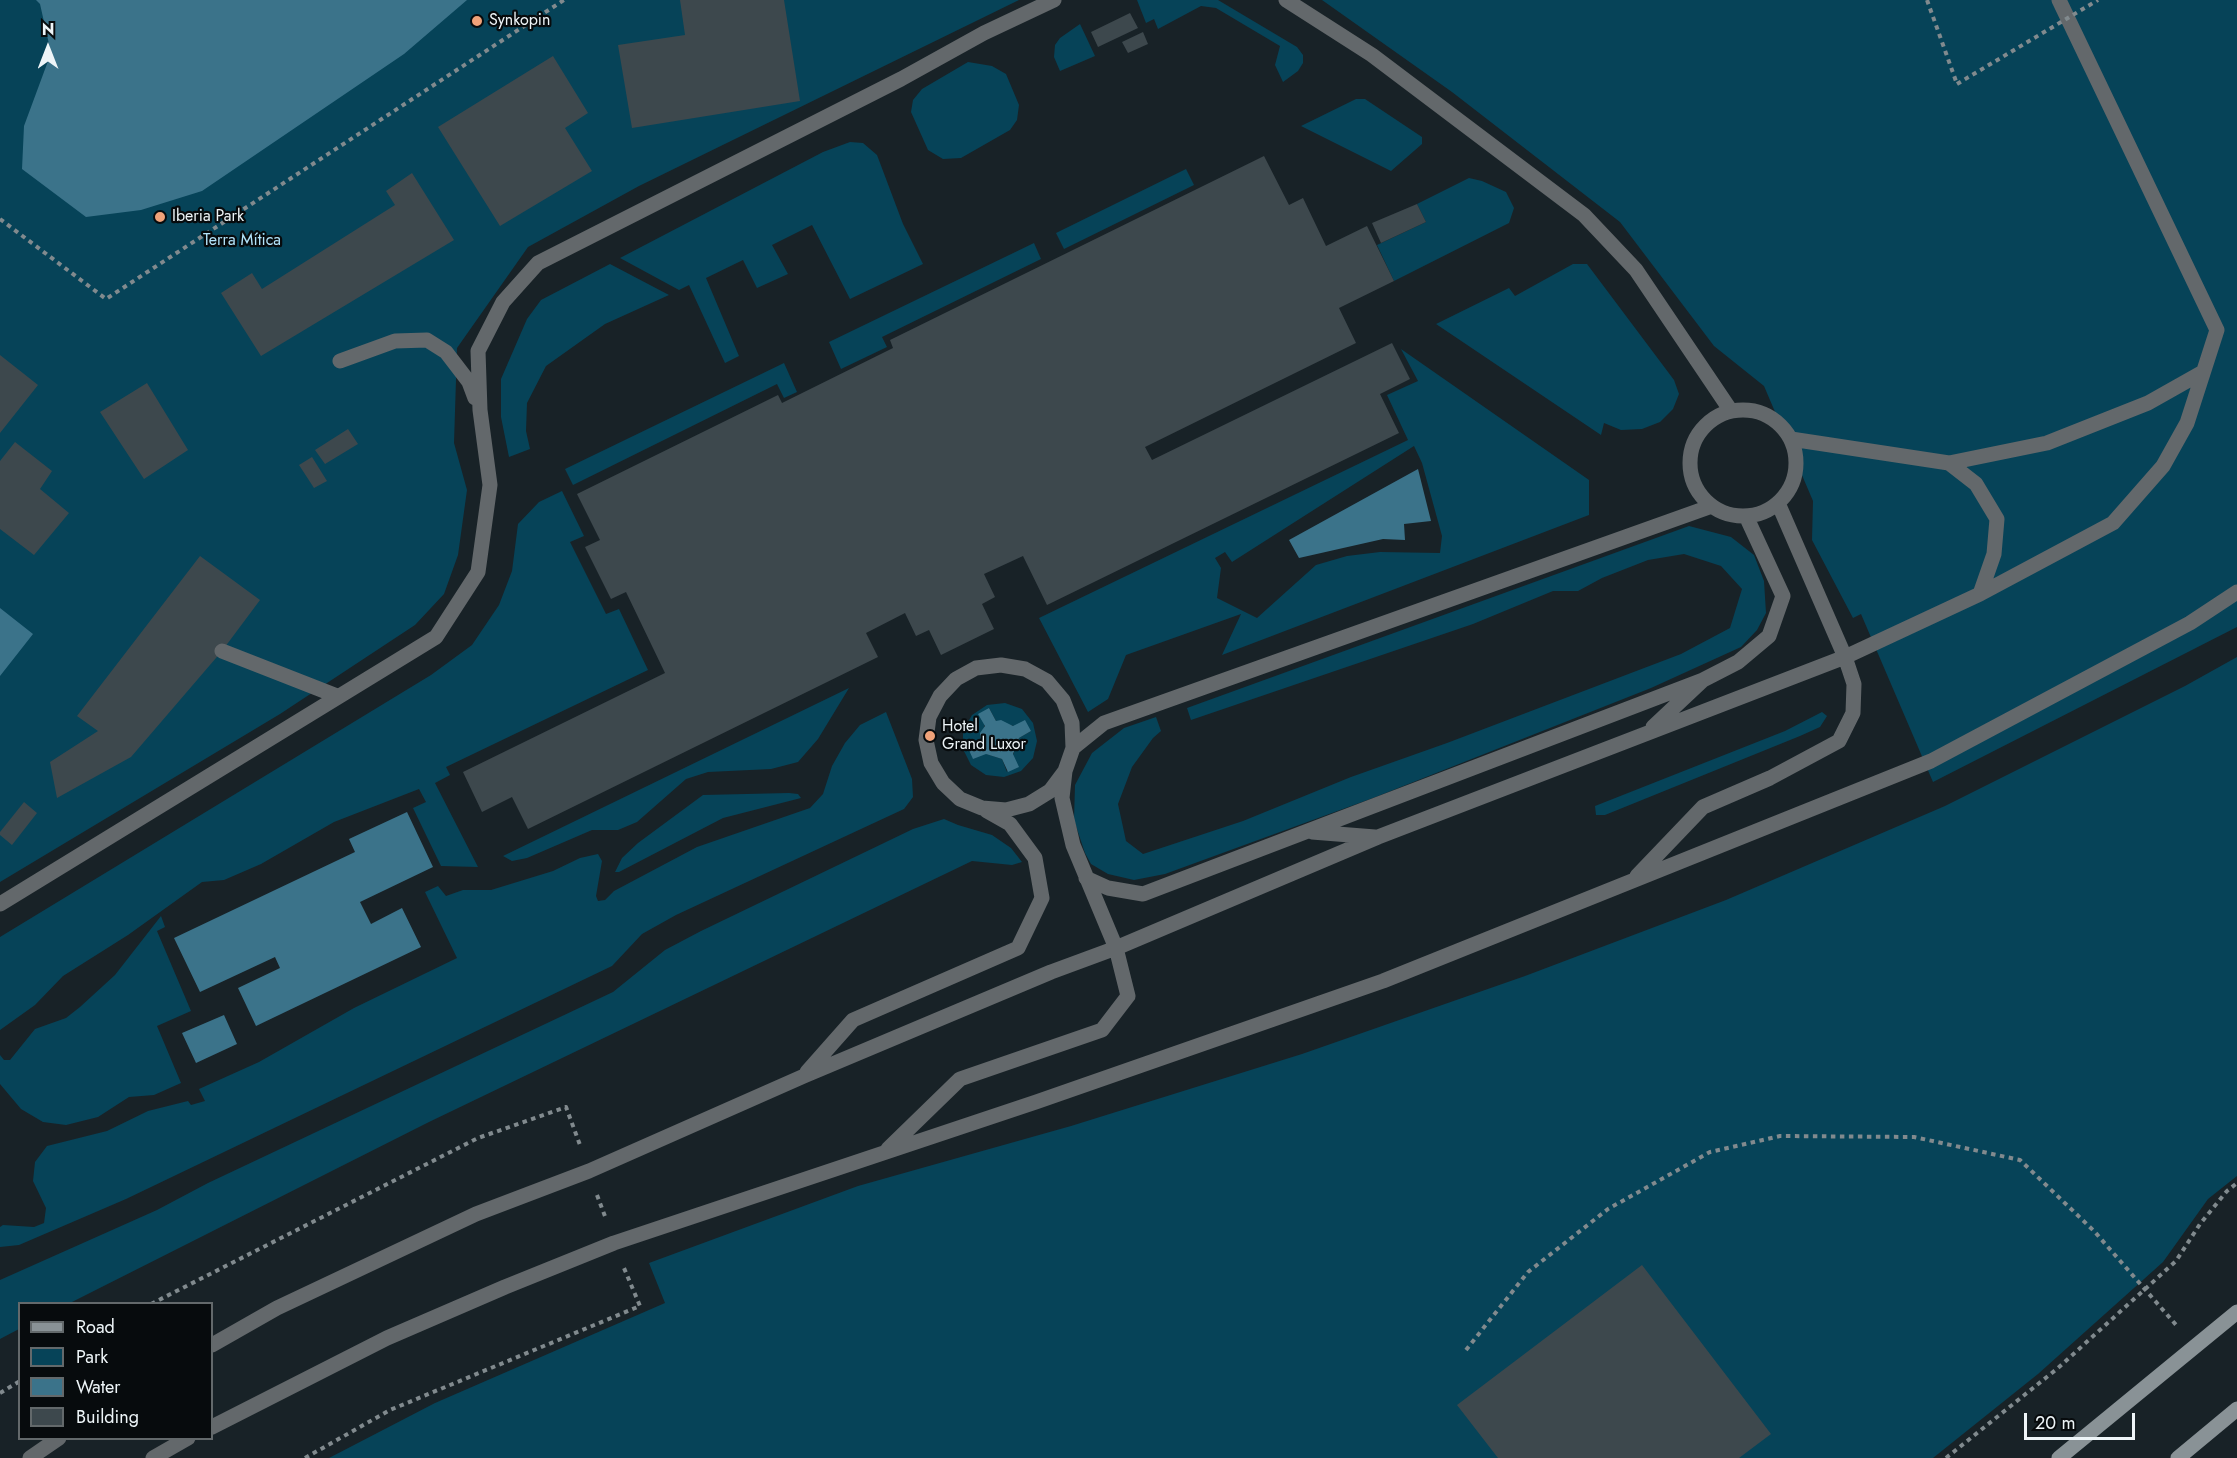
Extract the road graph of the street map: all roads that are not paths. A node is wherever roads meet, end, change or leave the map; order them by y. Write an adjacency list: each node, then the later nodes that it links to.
1 (1054, 0): 6 (lane)
2 (1286, 0): 7 (lane)
3 (2059, 0): 5 (lane)
4 (340, 361): 6 (lane)
5 (2203, 372): 9 (lane); 14 (lane)
6 (480, 410): 18 (lane)
7 (1731, 411): 8 (lane); 11 (lane)
8 (1791, 438): 9 (lane); 10 (lane)
9 (1949, 463): 14 (lane)
10 (1778, 503): 12 (lane); 16 (lane)
11 (1712, 506): 12 (lane); 20 (lane)
12 (1746, 516): 17 (lane)
13 (2237, 592): 26 (lane)
14 (1980, 594): 16 (lane)
15 (222, 651): 18 (lane)
16 (1845, 657): 19 (lane); 26 (lane)
17 (1703, 680): 19 (lane); 23 (lane)
18 (337, 696): 27 (lane)
19 (1648, 732): 24 (lane)
20 (1072, 748): 21 (lane); 22 (lane)
21 (1065, 771): 22 (lane); 25 (lane)
22 (982, 808): 29 (lane)
23 (1306, 831): 24 (lane); 25 (lane)
24 (1378, 837): 28 (lane)
25 (1086, 878): 28 (lane)
26 (1633, 880): 30 (lane)
27 (0, 904)
28 (1116, 948): 29 (lane); 30 (lane)
29 (804, 1076): 32 (lane)
30 (884, 1153): 34 (lane)
31 (2237, 1312): 39 (main road)
32 (213, 1345)
33 (2237, 1409): 40 (main road)
34 (213, 1426)
35 (56, 1440): 37 (lane)
36 (184, 1440): 38 (lane)
37 (30, 1458)
38 (153, 1458)
39 (2059, 1458)
40 (2178, 1458)

